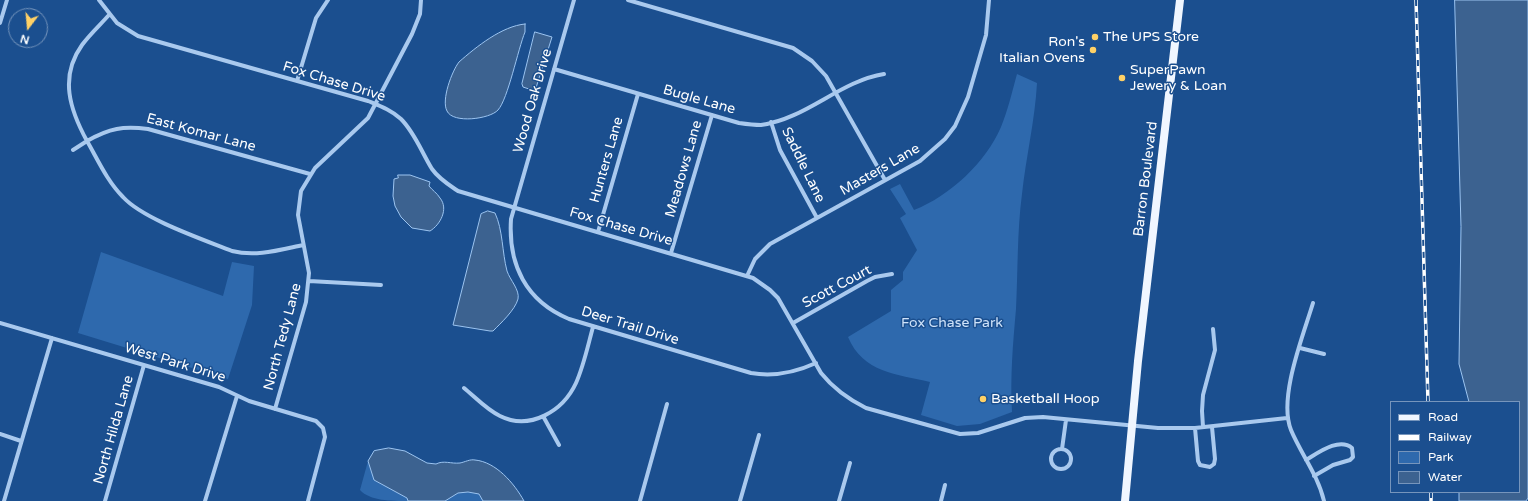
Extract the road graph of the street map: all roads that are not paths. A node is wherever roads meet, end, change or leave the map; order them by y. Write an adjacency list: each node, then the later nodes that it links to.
1 (7, 0): 10 (street)
2 (99, 0): 9 (street, Fox Chase Drive)
3 (421, 0): 16 (street, North Tedy Lane)
4 (574, 0): 11 (street, Wood Oak Drive)
5 (628, 0): 14 (street)
6 (989, 0): 22 (street, Masters Lane)
7 (1180, 0): 49 (main road, Barron Boulevard)
8 (325, 1): 13 (street)
9 (109, 15): 13 (street, Fox Chase Drive); 19 (street)
10 (0, 23)
11 (554, 69): 15 (street, Bugle Lane); 23 (street, Wood Oak Drive)
12 (884, 74): 14 (street, Bugle Lane)
13 (297, 81): 16 (street, Fox Chase Drive)
14 (835, 92): 18 (street, Bugle Lane); 22 (street)
15 (638, 94): 17 (street, Bugle Lane); 25 (street, Hunters Lane)
16 (376, 104): 21 (street, North Tedy Lane); 23 (street, Fox Chase Drive)
17 (712, 115): 18 (street, Bugle Lane); 27 (street, Meadows Lane)
18 (771, 122): 24 (street, Saddle Lane)
19 (87, 141): 20 (street, East Komar Lane); 21 (street, East Komar Lane); 26 (street)
20 (73, 150)
21 (310, 174): 26 (street, North Tedy Lane)
22 (885, 180): 24 (street, Masters Lane)
23 (514, 208): 25 (street, Fox Chase Drive); 35 (street, Deer Trail Drive)
24 (817, 218): 29 (street, Masters Lane)
25 (598, 232): 27 (street, Fox Chase Drive)
26 (303, 245): 30 (street, North Tedy Lane)
27 (671, 253): 29 (street, Fox Chase Drive)
28 (892, 274): 34 (street, Scott Court)
29 (748, 276): 34 (street, Fox Chase Drive)
30 (309, 281): 31 (street); 45 (street, North Tedy Lane)
31 (381, 285)
32 (1313, 303): 38 (street)
33 (0, 323): 37 (street, West Park Drive)
34 (793, 323): 40 (street, Fox Chase Drive)
35 (593, 327): 40 (street, Deer Trail Drive); 46 (street)
36 (1213, 329): 50 (street)
37 (52, 338): 41 (street, West Park Drive); 55 (street)
38 (1300, 348): 39 (street); 47 (street)
39 (1324, 354)
40 (816, 363): 48 (street, Fox Chase Drive)
41 (144, 365): 43 (street, West Park Drive); 63 (street, North Hilda Lane)
42 (464, 388): 46 (street)
43 (237, 396): 45 (street, West Park Drive); 64 (street)
44 (667, 404): 66 (street)
45 (275, 409): 65 (street, West Park Drive)
46 (543, 416): 56 (street)
47 (1287, 418): 51 (street, Fox Chase Drive); 58 (street)
48 (1066, 420): 49 (street, Fox Chase Drive); 57 (street)
49 (1133, 426): 52 (street, Fox Chase Drive); 70 (main road, Barron Boulevard)
50 (1204, 427): 51 (street, Fox Chase Drive); 52 (street, Fox Chase Drive)
51 (1212, 427): 52 (street)
52 (1195, 428)
53 (0, 434): 55 (street)
54 (759, 435): 67 (street)
55 (21, 440): 62 (street)
56 (559, 445)
57 (1062, 449): 57 (street)
58 (1306, 460): 60 (street); 60 (street)
59 (850, 463): 68 (street)
60 (1314, 476): 71 (street)
61 (945, 485): 69 (street)
62 (4, 501)
63 (105, 501)
64 (205, 501)
65 (308, 501)
66 (640, 501)
67 (740, 501)
68 (840, 501)
69 (941, 501)
70 (1124, 501)
71 (1324, 501)

